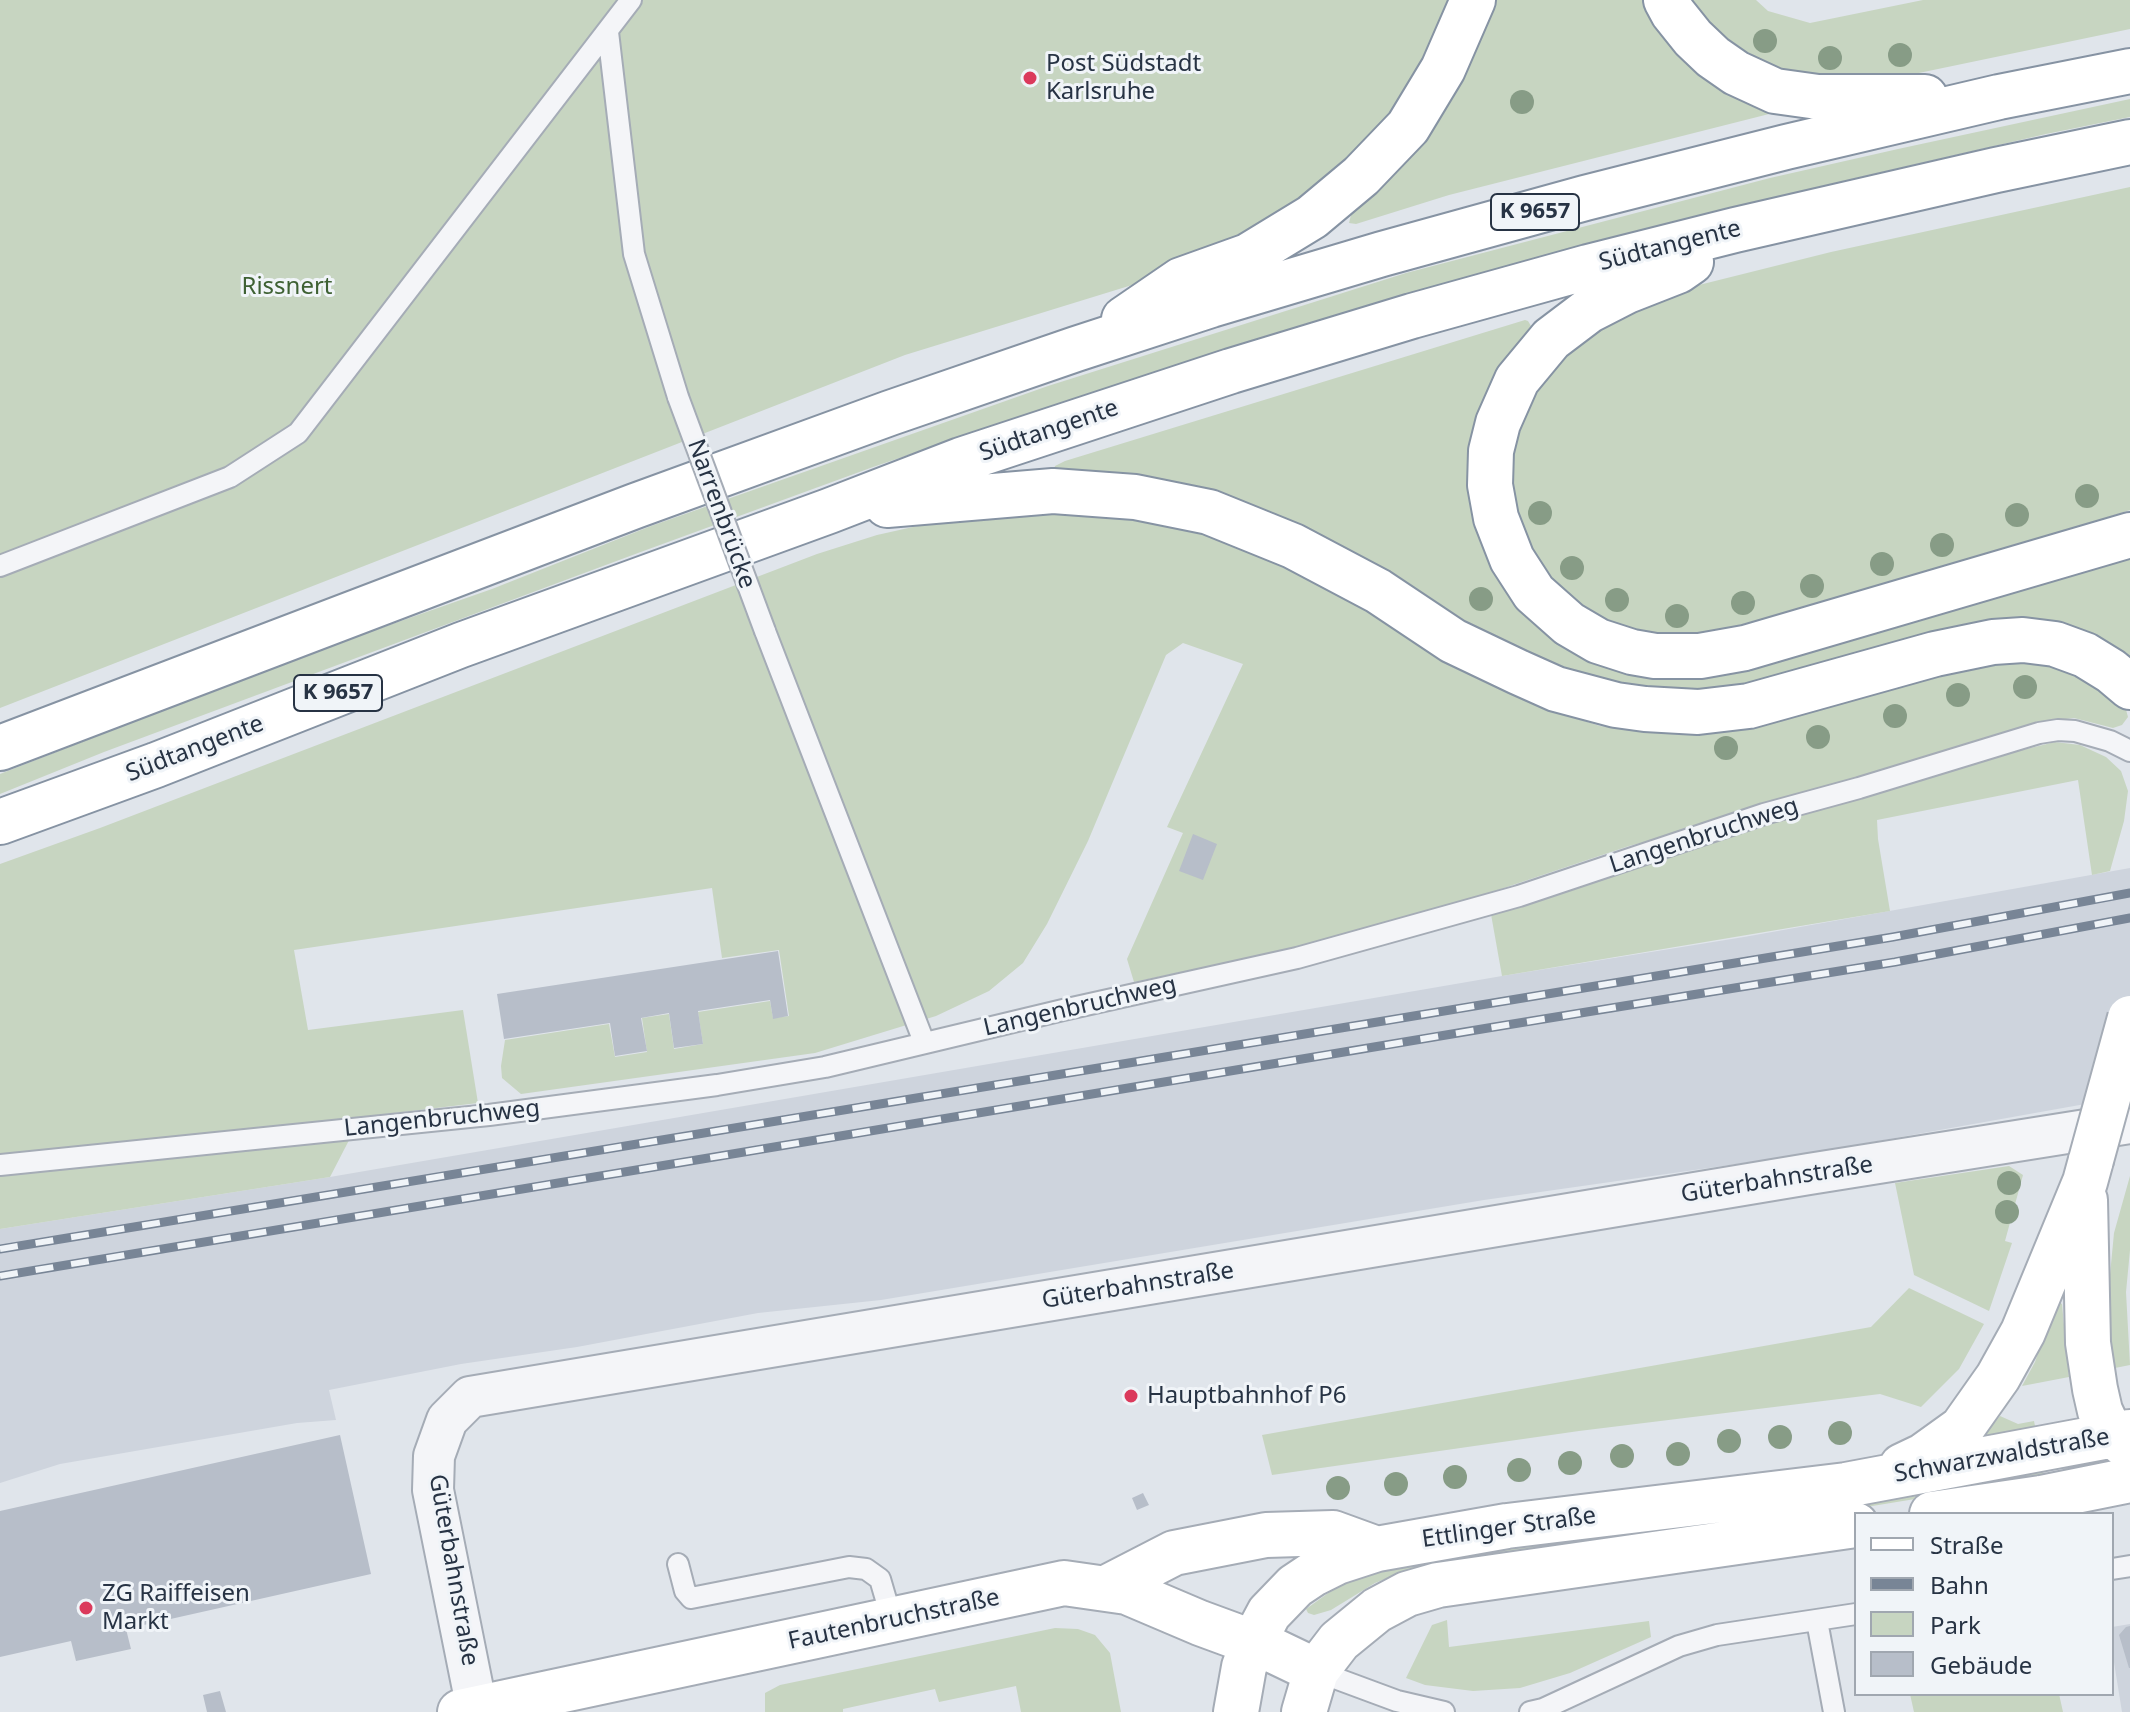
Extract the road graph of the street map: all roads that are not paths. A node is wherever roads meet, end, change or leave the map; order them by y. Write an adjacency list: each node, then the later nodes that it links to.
1 (631, 0): 4 (lane)
2 (1473, 0): 9 (main road)
3 (1666, 0): 6 (main road)
4 (608, 32): 12 (lane); 18 (lane, Narrenbrücke, bridge)
5 (2130, 71): 6 (main road, K 9657)
6 (1999, 97): 9 (main road, K 9657)
7 (2130, 142): 8 (main road, Südtangente / K 9657)
8 (1735, 230): 10 (main road, Südtangente / K 9657); 11 (main road)
9 (1076, 349): 14 (main road, K 9657)
10 (829, 511): 13 (main road); 16 (main road, Südtangente / K 9657)
11 (2130, 535)
12 (0, 566)
13 (2130, 687)
14 (0, 748)
15 (2130, 751): 18 (lane, Langenbruchweg)
16 (0, 822)
17 (2130, 1018): 21 (main road, bridge)
18 (924, 1042): 20 (lane, Langenbruchweg)
19 (2130, 1123): 36 (street, Güterbahnstraße)
20 (0, 1165)
21 (2088, 1171): 22 (main road); 23 (main road)
22 (2126, 1445): 23 (main road, Schwarzwaldstraße); 25 (main road)
23 (1874, 1480): 28 (main road, Ettlinger Straße)
24 (2130, 1480): 25 (main road, Schwarzwaldstraße)
25 (2086, 1490): 26 (main road)
26 (1946, 1512)
27 (1854, 1525): 35 (main road, Ettlinger Straße)
28 (1377, 1549): 30 (main road); 34 (main road, Ettlinger Straße)
29 (678, 1564): 32 (lane)
30 (1106, 1588): 32 (main road, Fautenbruchstraße); 34 (main road, Fautenbruchstraße)
31 (1854, 1614): 33 (lane)
32 (892, 1620): 36 (main road, Fautenbruchstraße)
33 (1817, 1621): 39 (lane); 40 (lane)
34 (1253, 1643): 35 (main road, Fautenbruchstraße); 37 (main road, Ettlinger Straße)
35 (1310, 1692): 38 (lane)
36 (469, 1710)
37 (1236, 1712)
38 (1444, 1712)
39 (1530, 1712)
40 (1834, 1712)

